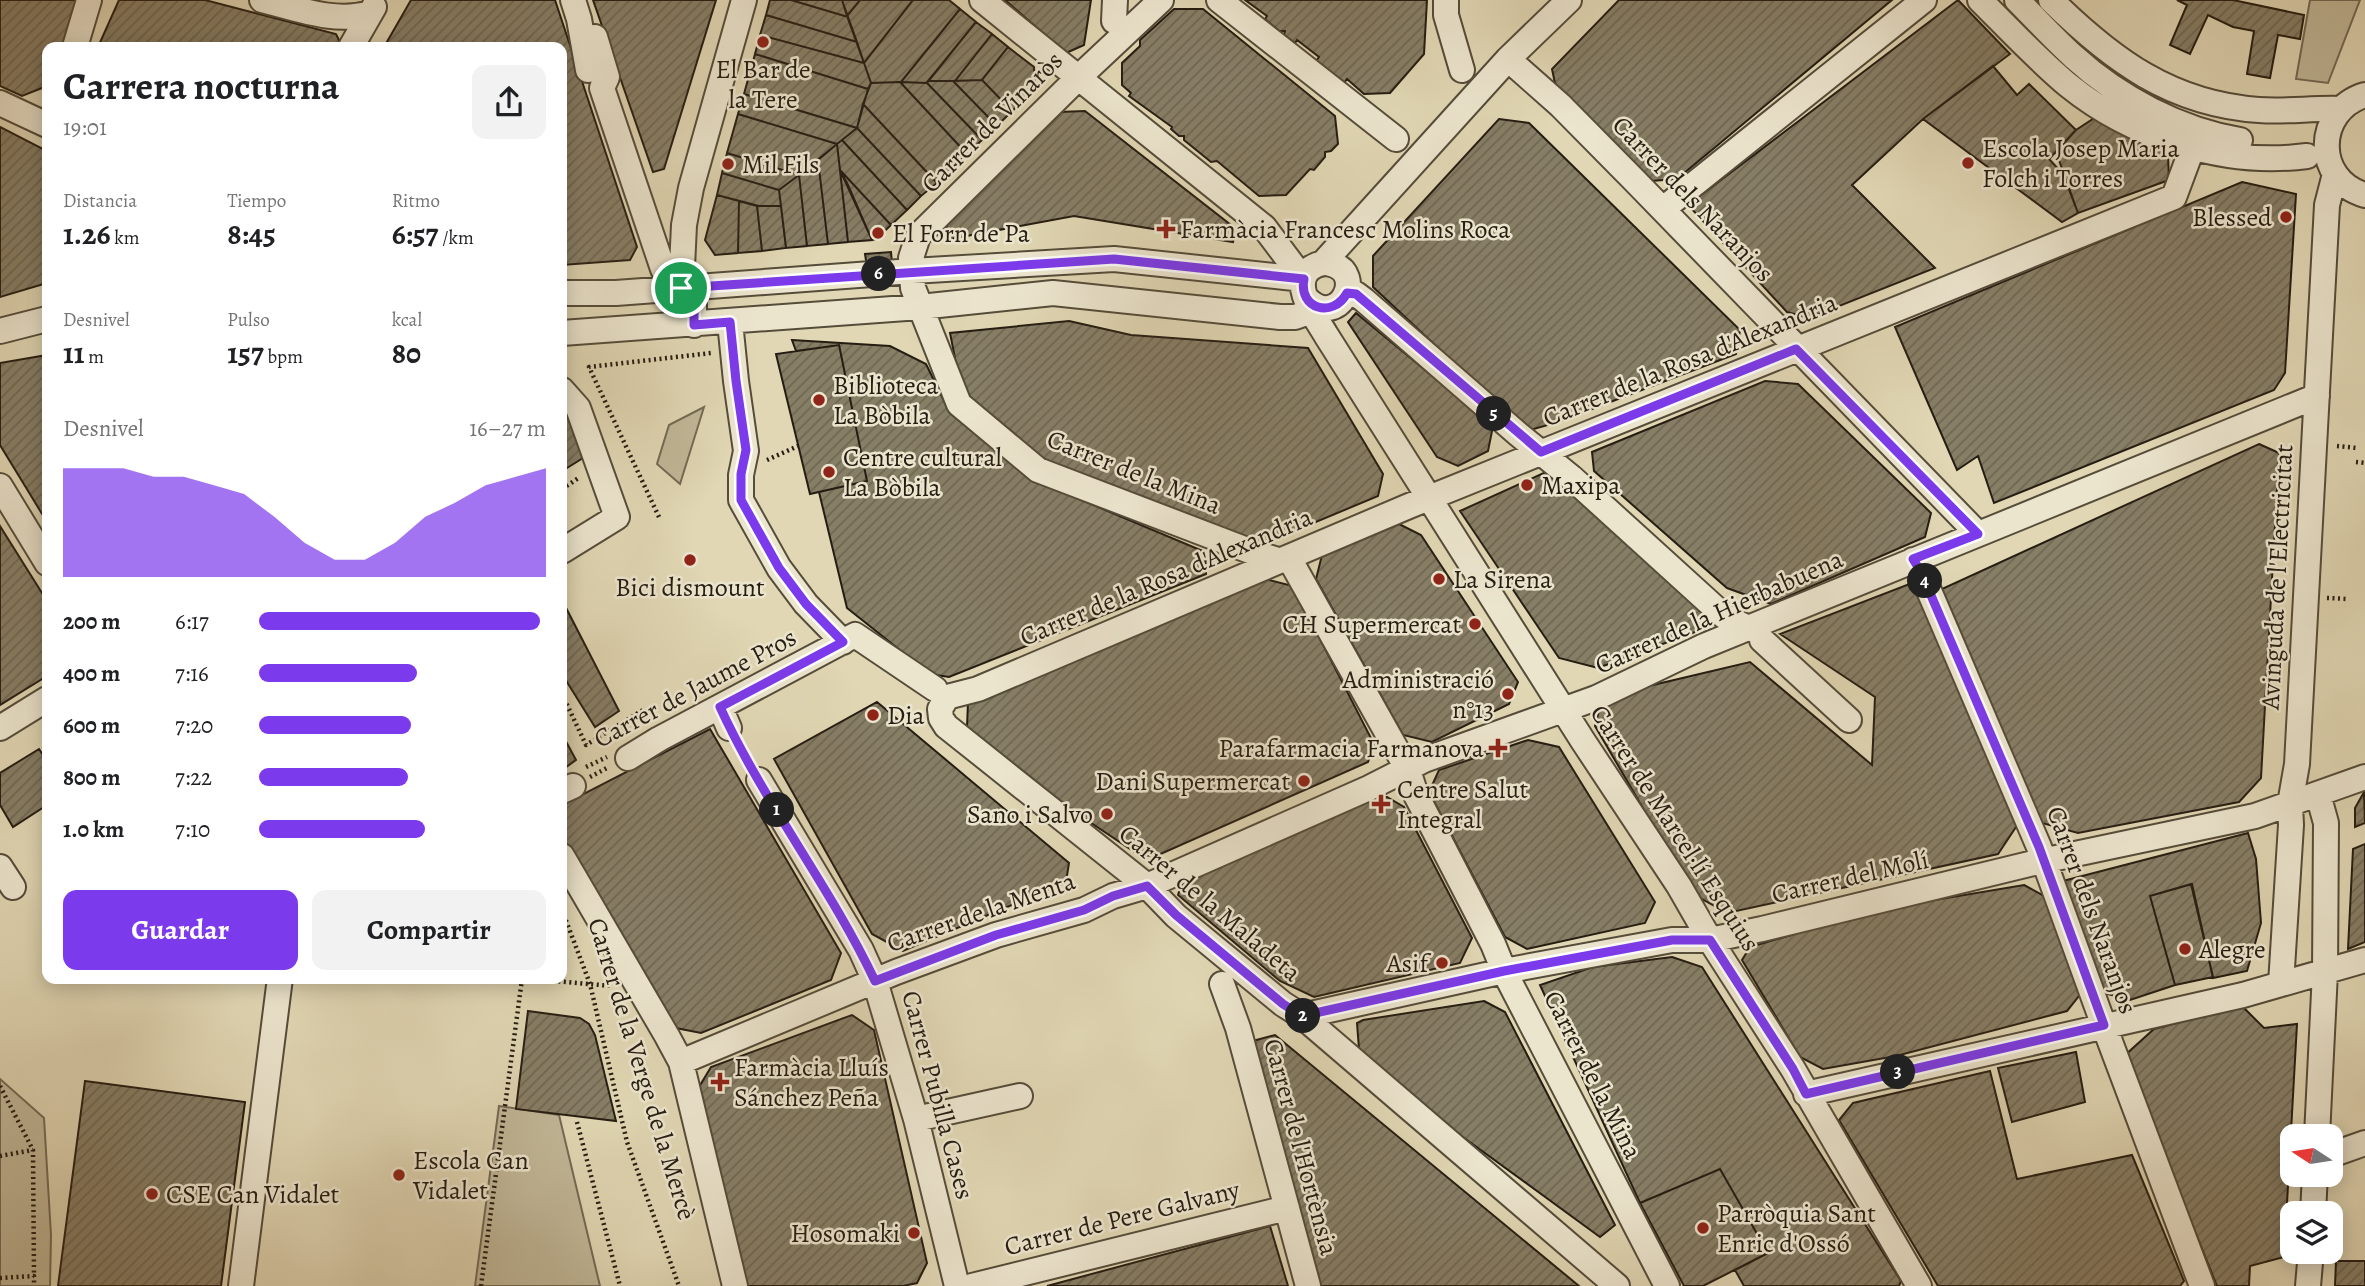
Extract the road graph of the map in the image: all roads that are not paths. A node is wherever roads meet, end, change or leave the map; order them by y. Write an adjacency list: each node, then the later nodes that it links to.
1 (89, 0): 15 (street)
2 (262, 0): 13 (street)
3 (744, 0): 30 (street)
4 (982, 0): 19 (street, Carrer de Marcel·lí Esquius)
5 (1161, 0): 19 (street, Carrer de Vinaròs)
6 (1219, 0): 23 (street)
7 (1446, 0): 18 (street)
8 (1569, 0): 17 (street)
9 (1924, 0): 27 (street)
10 (1980, 0): 24 (street)
11 (2017, 0): 25 (street)
12 (2051, 0): 20 (street)
13 (374, 7): 16 (street)
14 (576, 10): 30 (street)
15 (76, 42)
16 (354, 42)
17 (1508, 58): 27 (street, Carrer dels Naranjos); 28 (street)
18 (1462, 70)
19 (1079, 77): 29 (street, Carrer de Vinaròs); 34 (street, Carrer de Marcel·lí Esquius)
20 (2356, 95): 25 (street, Avinguda de l'Electricitat)
21 (0, 103): 22 (street)
22 (42, 123)
23 (1396, 139)
24 (2193, 146): 25 (street); 42 (street, Carrer de la Rosa d'Alexandria)
25 (2323, 163): 26 (street); 44 (street, Avinguda de l'Electricitat)
26 (2365, 195)
27 (1663, 209): 42 (street, Carrer dels Naranjos)
28 (1323, 263): 33 (street); 34 (street)
29 (912, 271): 30 (street); 34 (street); 35 (street, Carrer de Vinaròs)
30 (681, 288): 31 (street); 38 (street)
31 (650, 290): 32 (street); 39 (street)
32 (567, 293)
33 (1347, 293): 34 (street); 45 (street)
34 (1311, 299): 35 (street); 47 (street, Carrer de Marcel·lí Esquius)
35 (920, 307): 37 (street); 51 (street, Carrer de la Mina)
36 (42, 320): 40 (street)
37 (730, 322): 38 (street); 54 (street)
38 (694, 325): 39 (street)
39 (653, 328): 41 (street)
40 (0, 331)
41 (567, 333)
42 (1796, 349): 45 (street, Carrer de la Rosa d'Alexandria); 48 (street, Carrer dels Naranjos)
43 (567, 396): 49 (street)
44 (2317, 396): 48 (street, Carrer de la Hierbabuena); 65 (street, Avinguda de l'Electricitat)
45 (1541, 452): 47 (street, Carrer de la Rosa d'Alexandria); 53 (street)
46 (0, 486): 50 (street)
47 (1430, 497): 51 (street, Carrer de la Rosa d'Alexandria); 57 (street, Carrer de Marcel·lí Esquius)
48 (1978, 534): 52 (street, Carrer de la Hierbabuena)
49 (567, 548)
50 (42, 555)
51 (1285, 559): 55 (street, Carrer de la Rosa d'Alexandria); 61 (street, Carrer de la Mina)
52 (1913, 559): 53 (street, Carrer de la Hierbabuena); 66 (street, Carrer dels Naranjos)
53 (1756, 634): 57 (street, Carrer de la Hierbabuena); 58 (street)
54 (849, 639): 55 (street); 60 (street, Carrer de Jaume Pros)
55 (941, 693): 68 (street, Carrer de la Maladeta)
56 (42, 702): 59 (street)
57 (1564, 708): 61 (street, Carrer de la Hierbabuena); 69 (street, Carrer de Marcel·lí Esquius)
58 (1849, 720)
59 (0, 728)
60 (624, 755)
61 (1408, 770): 68 (street, Carrer de la Hierbabuena); 71 (street, Carrer de la Mina)
62 (2365, 777): 64 (street, Carrer del Molí)
63 (759, 780): 73 (street, Carrer Pubilla Cases)
64 (2318, 794): 65 (street, Carrer del Molí); 72 (street)
65 (2290, 804): 66 (street, Carrer del Molí); 76 (street, Avinguda de l'Electricitat)
66 (2042, 861): 69 (street, Carrer del Molí); 78 (street, Carrer dels Naranjos)
67 (567, 865): 79 (street, Carrer de la Verge de la Mercè)
68 (1147, 886): 73 (street, Carrer de la Menta); 77 (street, Carrer de la Maladeta)
69 (1710, 940): 71 (street, Carrer del Molí); 80 (street, Carrer de Marcel·lí Esquius)
70 (2365, 960): 72 (street)
71 (1504, 971): 77 (street, Carrer del Molí); 94 (street, Carrer de la Mina)
72 (2325, 972): 76 (street); 83 (street)
73 (875, 981): 79 (street, Carrer de la Menta); 82 (street, Carrer Pubilla Cases)
74 (279, 984): 88 (street)
75 (1222, 984): 86 (street, Carrer de l'Hortènsia)
76 (2281, 984): 78 (street)
77 (1302, 1016): 93 (street, Carrer de la Maladeta)
78 (2104, 1025): 80 (street); 96 (street, Carrer dels Naranjos)
79 (681, 1062): 89 (street, Carrer de la Verge de la Mercè)
80 (1806, 1094): 95 (street, Carrer de Marcel·lí Esquius)
81 (1020, 1096): 82 (street)
82 (916, 1119): 90 (street, Carrer Pubilla Cases)
83 (2318, 1124)
84 (2365, 1143): 85 (street)
85 (2343, 1151)
86 (1287, 1208): 91 (street, Carrer de Pere Galvany); 92 (street, Carrer de l'Hortènsia)
87 (2310, 1264): 97 (street)
88 (241, 1286)
89 (735, 1286)
90 (957, 1286)
91 (972, 1286)
92 (1308, 1286)
93 (1617, 1286)
94 (1667, 1286)
95 (1919, 1286)
96 (2202, 1286)
97 (2308, 1286)

